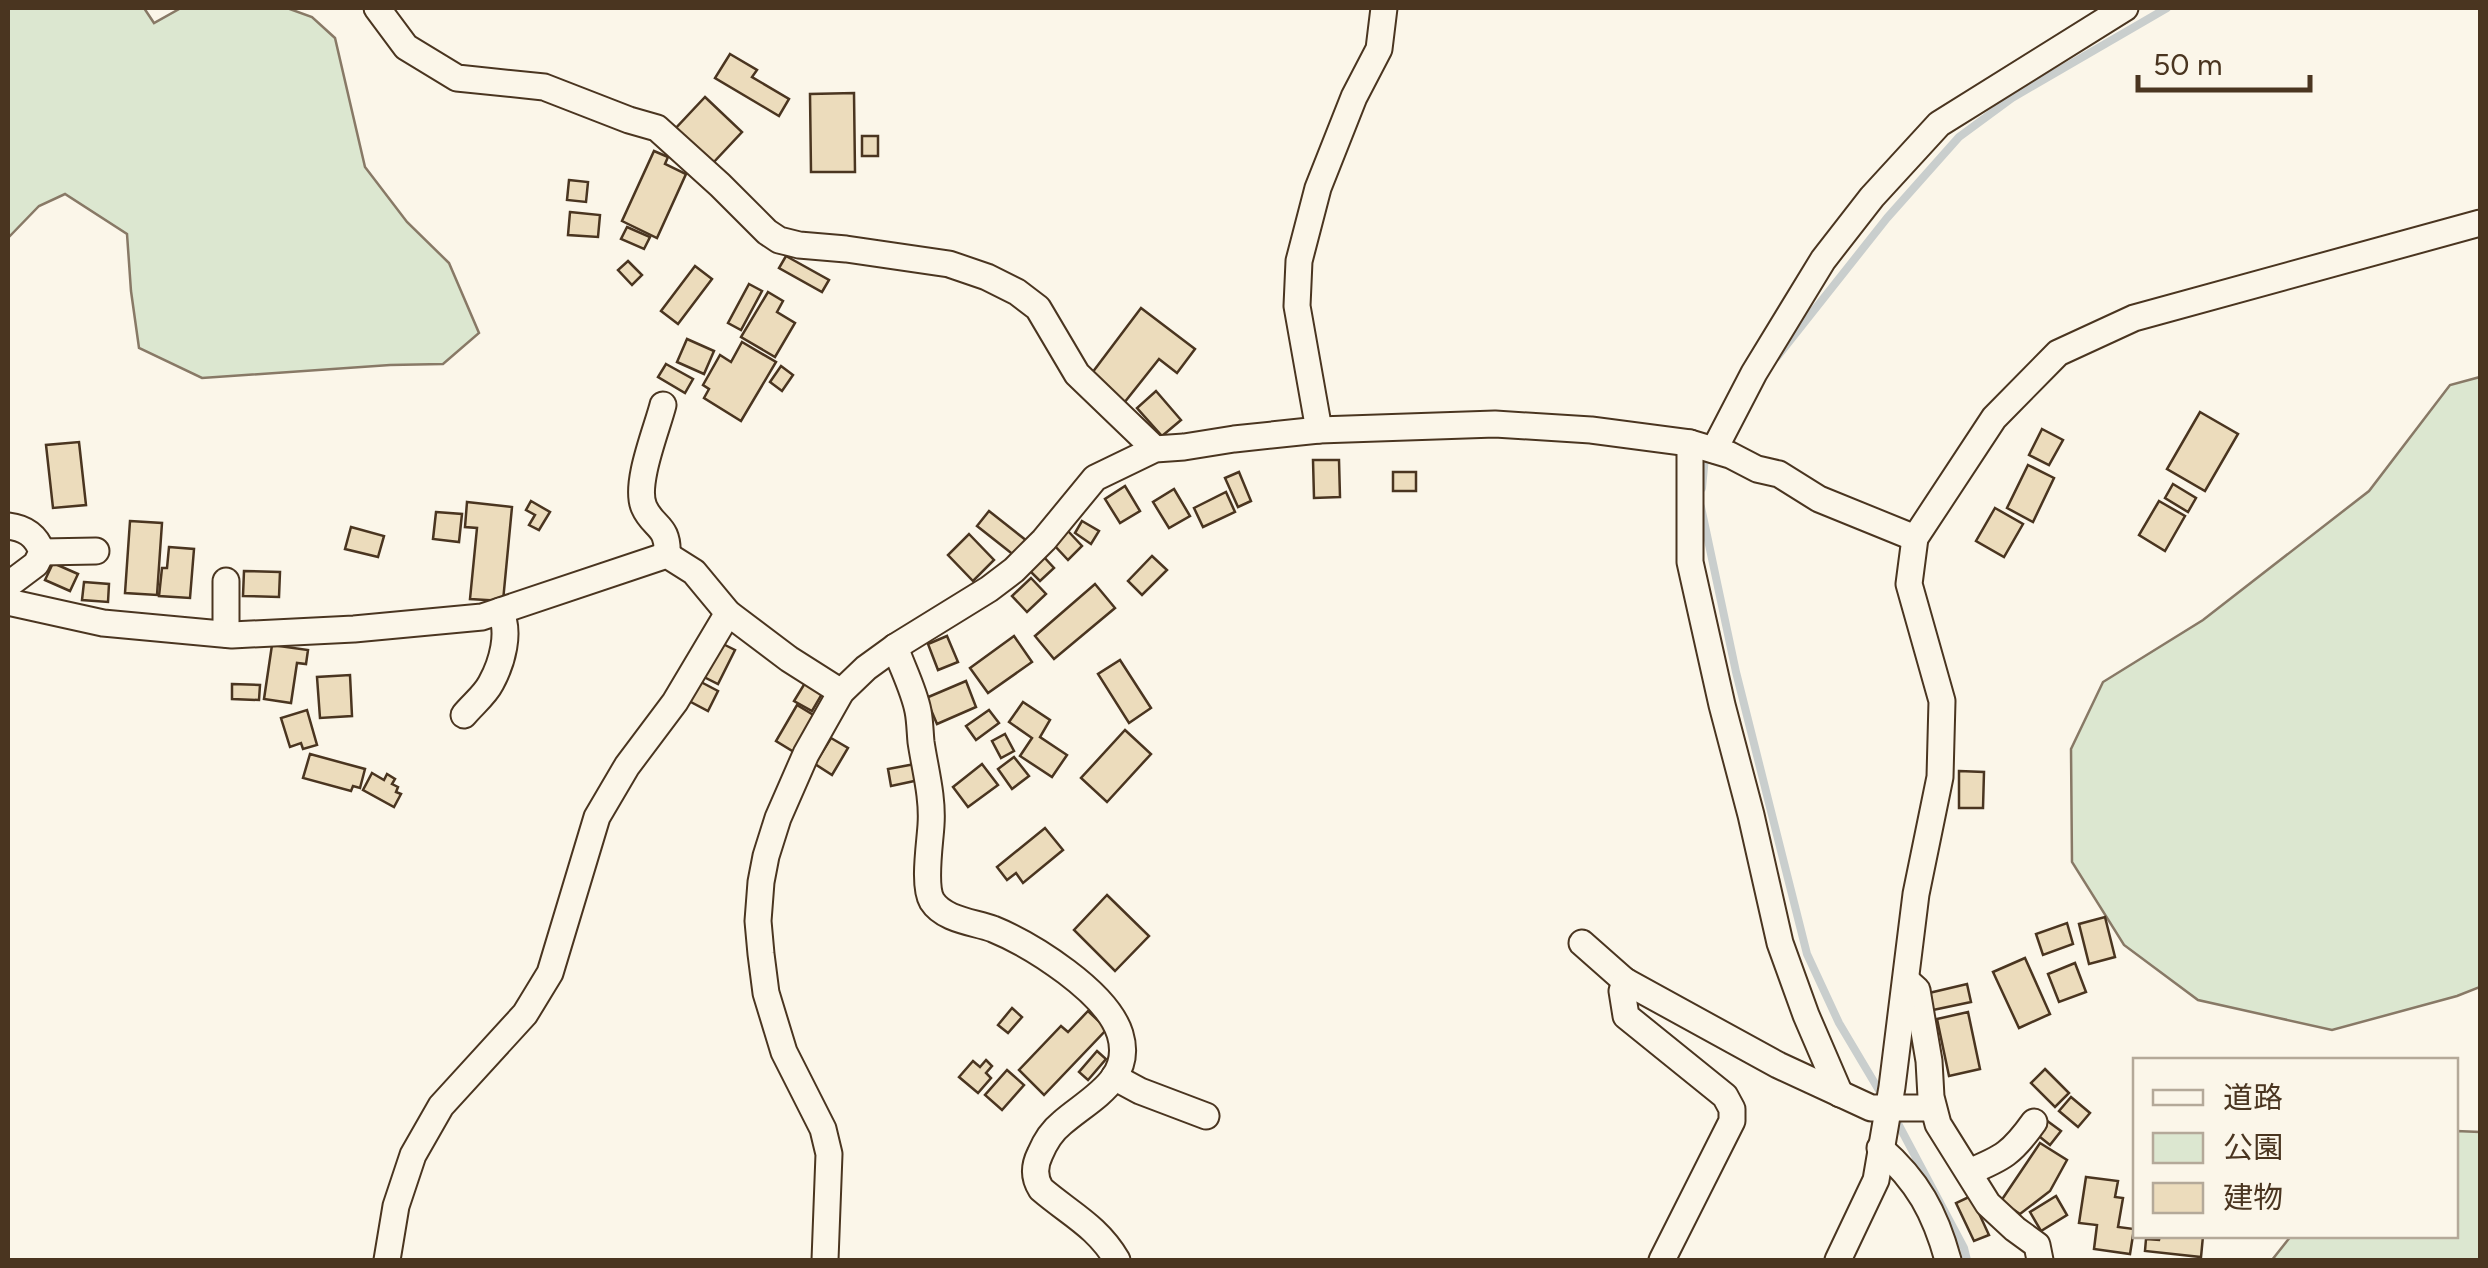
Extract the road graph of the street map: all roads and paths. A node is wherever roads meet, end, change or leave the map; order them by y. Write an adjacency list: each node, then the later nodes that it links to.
1 (377, 8): 8 (street)
2 (1384, 8): 6 (street)
3 (2125, 8): 7 (street)
4 (2480, 223): 10 (street)
5 (664, 406): 13 (street)
6 (1319, 430): 7 (street); 8 (street)
7 (1702, 446): 10 (street); 27 (street)
8 (1155, 449): 20 (street)
9 (8, 526): 12 (street)
10 (1915, 538): 24 (street)
11 (96, 550): 12 (street)
12 (42, 552): 15 (street)
13 (667, 555): 17 (street); 18 (street)
14 (226, 581): 19 (street)
15 (8, 585)
16 (8, 602): 19 (street)
17 (500, 611): 19 (street); 22 (street)
18 (728, 613): 21 (street); 34 (street)
19 (226, 634)
20 (895, 646): 21 (street); 26 (street)
21 (842, 692): 35 (street)
22 (464, 715)
23 (1582, 943): 25 (street)
24 (1906, 980): 28 (street); 29 (street)
25 (1626, 981): 27 (street); 37 (street)
26 (1114, 1077): 30 (street); 36 (street)
27 (1840, 1094): 29 (street)
28 (1933, 1108): 29 (street); 33 (street)
29 (1888, 1109): 32 (street)
30 (1206, 1116)
31 (2034, 1122): 33 (street)
32 (1880, 1148): 38 (street); 39 (street)
33 (1968, 1172): 40 (street)
34 (387, 1260)
35 (825, 1260)
36 (1116, 1260)
37 (1662, 1260)
38 (1838, 1260)
39 (1948, 1260)
40 (2040, 1260)

